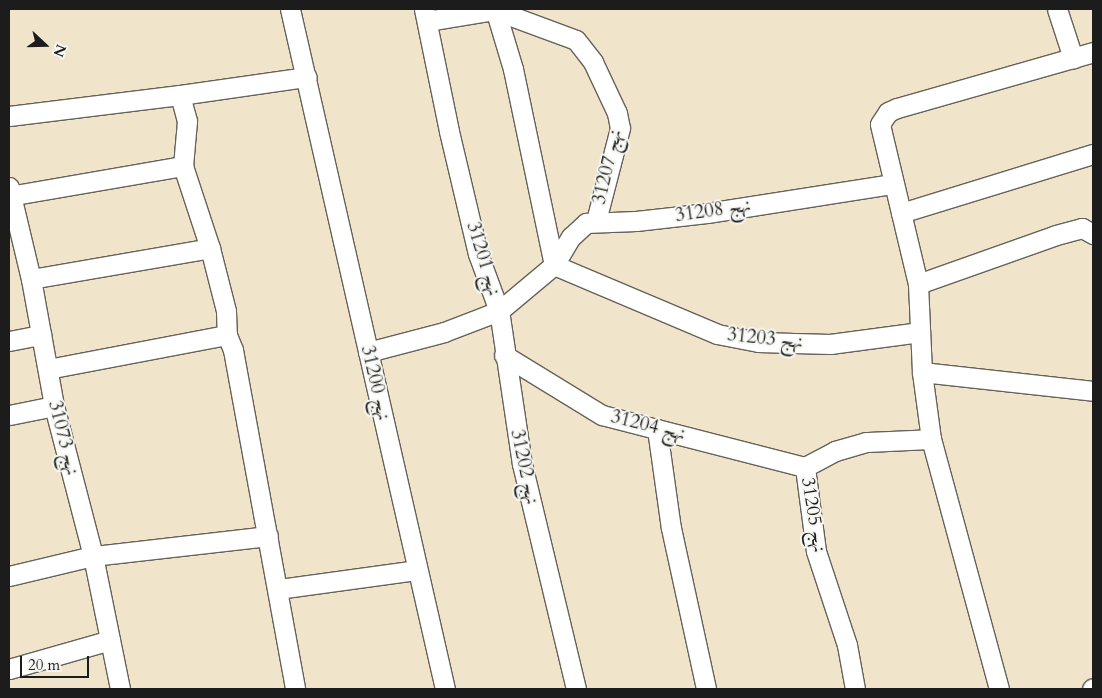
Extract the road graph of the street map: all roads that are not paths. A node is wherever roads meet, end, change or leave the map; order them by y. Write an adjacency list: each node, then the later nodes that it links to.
1 (290, 9): 7 (street, نهج 31200)
2 (495, 9): 4 (street, نهج 31207); 15 (street, نهج 31207); 19 (street)
3 (1057, 9): 6 (street)
4 (426, 15): 22 (street, نهج 31201)
5 (1093, 52): 6 (street)
6 (1073, 58): 12 (street)
7 (307, 77): 8 (street); 27 (street, نهج 31200)
8 (180, 95): 9 (street); 11 (street)
9 (9, 116)
10 (1093, 154): 14 (street)
11 (183, 166): 13 (street); 17 (street)
12 (893, 184): 14 (street); 15 (street, نهج 31208)
13 (9, 193): 18 (street, نهج 31073)
14 (901, 213): 21 (street)
15 (596, 221): 19 (street)
16 (1093, 234): 21 (street)
17 (210, 248): 20 (street); 25 (street)
18 (16, 258): 20 (street, نهج 31073)
19 (554, 265): 22 (street); 23 (street, نهج 31203)
20 (31, 278): 24 (street, نهج 31073)
21 (918, 284): 23 (street)
22 (499, 311): 27 (street, نهج 31201); 28 (street, نهج 31202)
23 (920, 332): 30 (street)
24 (41, 335): 26 (street); 29 (street, نهج 31073)
25 (227, 335): 29 (street); 37 (street)
26 (9, 341)
27 (368, 352): 39 (street, نهج 31200)
28 (504, 355): 34 (street, نهج 31204); 47 (street, نهج 31202)
29 (48, 369): 32 (street, نهج 31073)
30 (922, 372): 31 (street); 35 (street)
31 (1093, 391)
32 (54, 406): 33 (street); 38 (street, نهج 31073)
33 (9, 415)
34 (657, 429): 36 (street, نهج 31204); 48 (street)
35 (931, 439): 36 (street, نهج 31205); 50 (street)
36 (806, 467): 49 (street, نهج 31205)
37 (268, 536): 38 (street); 41 (street)
38 (93, 556): 40 (street); 42 (street, نهج 31073)
39 (416, 570): 41 (street); 46 (street, نهج 31200)
40 (9, 576)
41 (278, 589): 45 (street)
42 (110, 640): 43 (street); 44 (street, نهج 31073)
43 (9, 668)
44 (120, 689)
45 (295, 689)
46 (445, 689)
47 (576, 689)
48 (706, 689)
49 (854, 689)
50 (999, 689)

